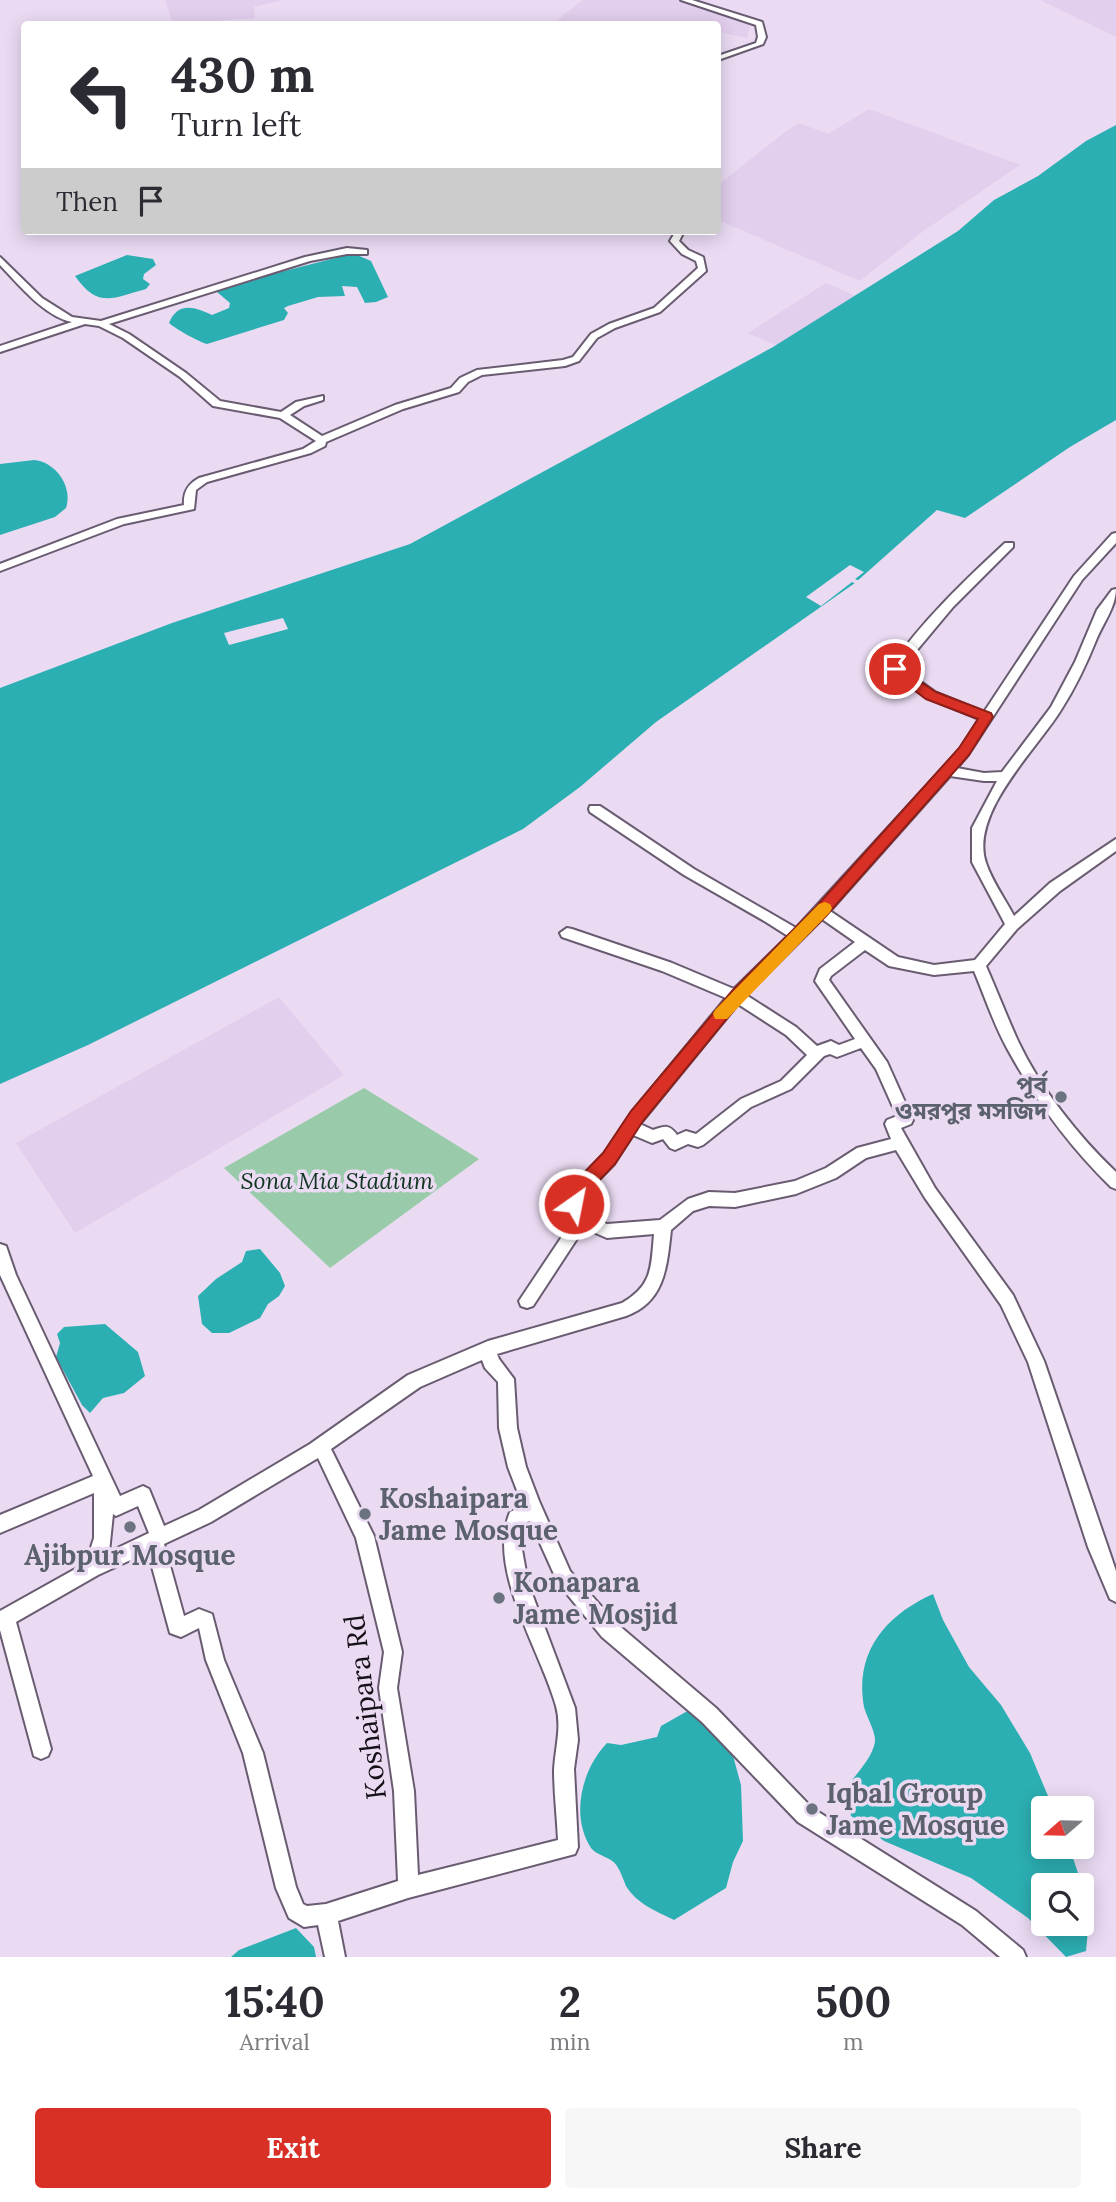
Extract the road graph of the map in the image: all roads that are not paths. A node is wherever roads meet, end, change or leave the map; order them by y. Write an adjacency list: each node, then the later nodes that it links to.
1 (685, 0): 2 (street)
2 (721, 57)
3 (678, 235): 11 (street)
4 (364, 252): 7 (street)
5 (0, 260): 6 (street)
6 (84, 322): 7 (street); 8 (street)
7 (101, 324): 10 (street)
8 (0, 349)
9 (319, 398): 10 (street)
10 (283, 415): 11 (street)
11 (321, 440): 14 (street)
12 (1116, 536): 16 (street)
13 (1009, 545): 16 (street)
14 (0, 568)
15 (1116, 593): 18 (street)
16 (986, 717): 17 (street)
17 (945, 771): 18 (street); 21 (street)
18 (1006, 776): 22 (street)
19 (595, 809): 24 (street)
20 (1116, 844): 22 (street)
21 (821, 912): 24 (street); 25 (street)
22 (1012, 925): 26 (street)
23 (567, 933): 27 (street)
24 (796, 935): 27 (street)
25 (863, 943): 26 (street); 28 (street)
26 (979, 965): 32 (street)
27 (737, 995): 29 (street); 30 (street)
28 (865, 1041): 29 (street); 31 (street)
29 (817, 1055): 30 (street)
30 (631, 1127): 33 (street)
31 (904, 1149): 34 (street); 44 (street)
32 (1116, 1182)
33 (584, 1216): 34 (street); 36 (street)
34 (663, 1227): 37 (street)
35 (0, 1251): 39 (street)
36 (527, 1301)
37 (488, 1349): 38 (street); 40 (street)
38 (321, 1446): 42 (street); 46 (street, Koshaipara Rd)
39 (102, 1481): 41 (street); 42 (street); 43 (street)
40 (534, 1510): 46 (street); 49 (street)
41 (0, 1524)
42 (157, 1539): 43 (street); 47 (street)
43 (92, 1569): 45 (street)
44 (1116, 1592)
45 (41, 1749)
46 (408, 1888): 47 (street)
47 (326, 1914): 48 (street)
48 (335, 1957)
49 (1016, 1957)

